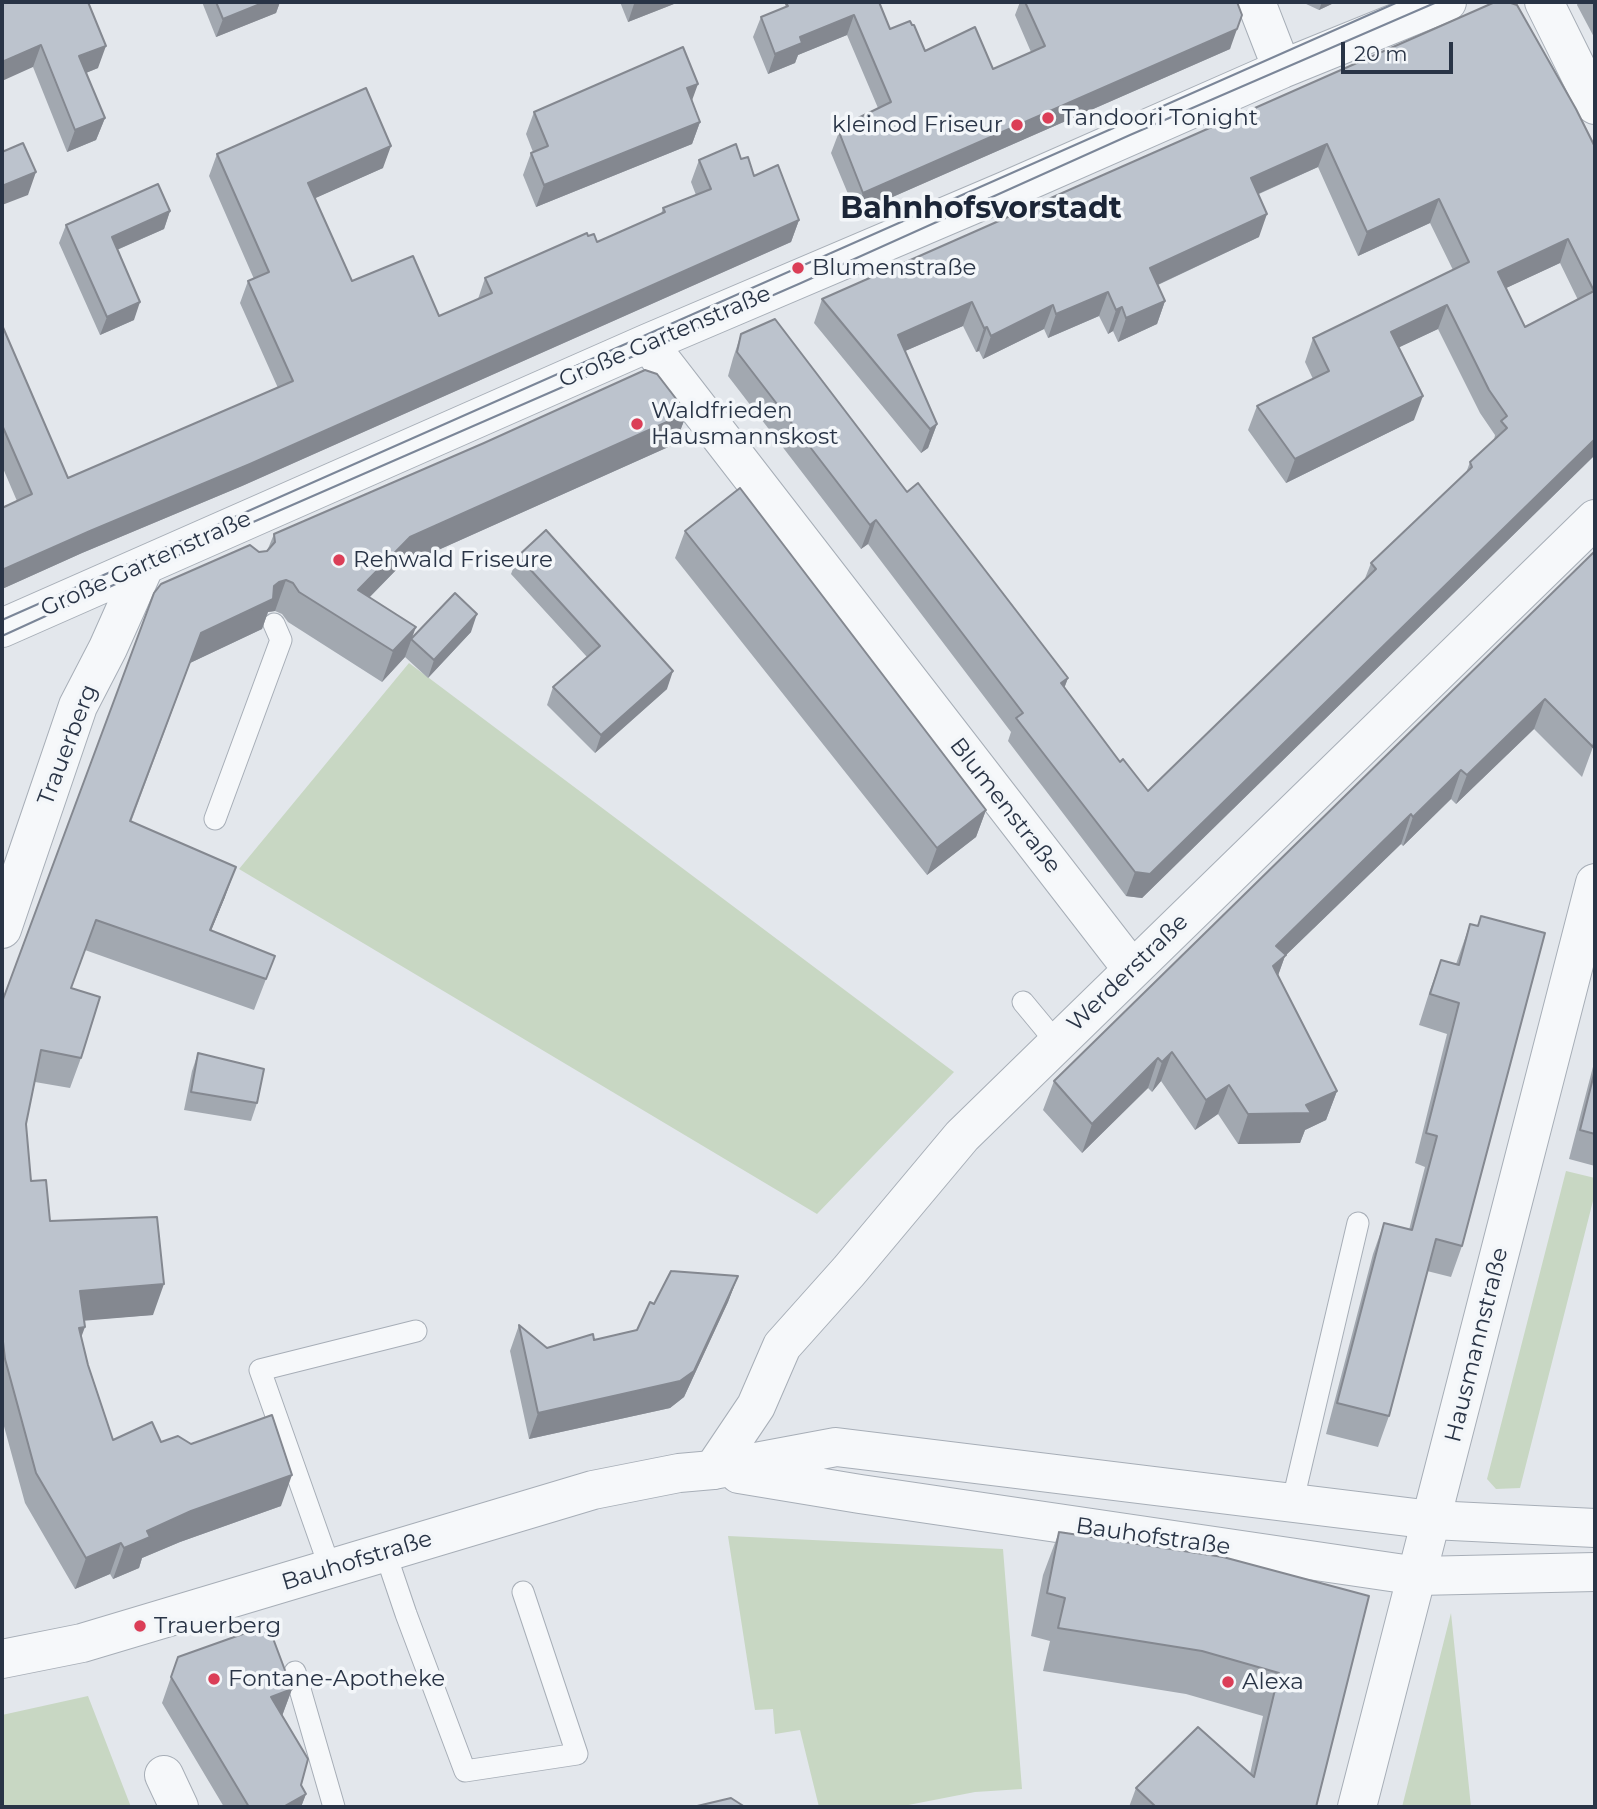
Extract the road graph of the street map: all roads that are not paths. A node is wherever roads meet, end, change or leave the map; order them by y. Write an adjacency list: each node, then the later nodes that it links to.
1 (1256, 2): 4 (street)
2 (1447, 2): 4 (street, Große Gartenstraße)
3 (1544, 2): 5 (street)
4 (1282, 69): 6 (street, Große Gartenstraße)
5 (1595, 105)
6 (648, 344): 8 (street, Große Gartenstraße); 14 (street, Blumenstraße)
7 (1595, 519): 14 (street, Werderstraße)
8 (145, 565): 10 (street, Große Gartenstraße); 13 (street, Trauerberg)
9 (274, 624): 11 (lane)
10 (2, 628)
11 (215, 819)
12 (1595, 883): 21 (street, Hausmannstraße)
13 (2, 929)
14 (1132, 969): 16 (street, Werderstraße)
15 (1023, 1002): 16 (lane)
16 (1057, 1043): 19 (street, Werderstraße)
17 (1357, 1223): 20 (lane)
18 (416, 1331): 24 (lane)
19 (713, 1470): 20 (street, Bauhofstraße); 23 (street, Bauhofstraße); 26 (street, Bauhofstraße)
20 (1292, 1504): 21 (street, Bauhofstraße)
21 (1432, 1520): 22 (street, Bauhofstraße); 26 (street, Hausmannstraße)
22 (1595, 1528)
23 (385, 1552): 24 (street, Bauhofstraße); 27 (lane)
24 (330, 1568): 28 (street, Bauhofstraße)
25 (1595, 1572): 26 (street, Bauhofstraße)
26 (1418, 1576): 31 (street, Hausmannstraße)
27 (523, 1592)
28 (2, 1659)
29 (295, 1672): 30 (lane)
30 (334, 1807)
31 (1357, 1807)

